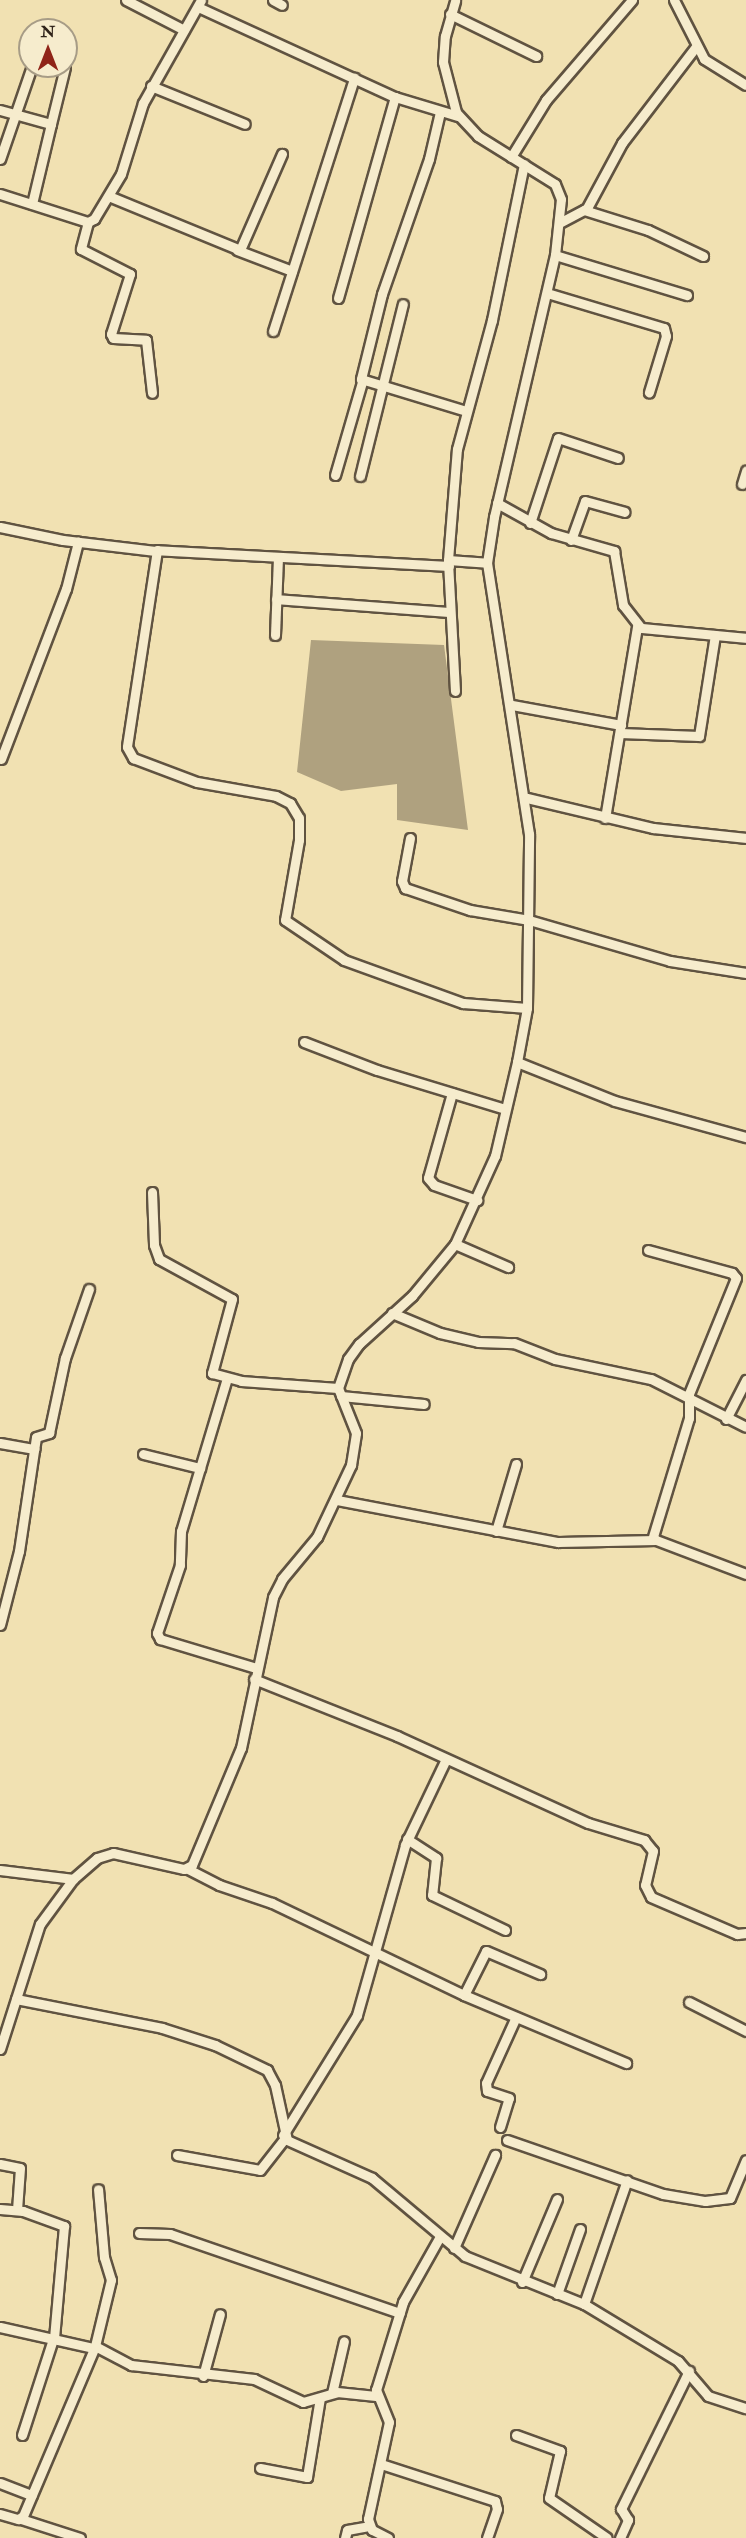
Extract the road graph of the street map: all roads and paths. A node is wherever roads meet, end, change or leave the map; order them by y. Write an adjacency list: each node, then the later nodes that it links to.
1 (126, 0): 9 (street)
2 (273, 0): 7 (street)
3 (455, 0): 8 (street)
4 (632, 0): 25 (street)
5 (674, 0): 10 (street)
6 (200, 4): 9 (street); 14 (street)
7 (282, 5)
8 (450, 14): 11 (street); 21 (street)
9 (184, 30): 16 (street)
10 (694, 48): 15 (street); 31 (street)
11 (536, 56)
12 (28, 78): 20 (street)
13 (62, 78): 22 (street)
14 (354, 78): 17 (street); 37 (street)
15 (746, 84)
16 (151, 86): 23 (street); 29 (street)
17 (395, 97): 19 (street); 40 (street)
18 (0, 110): 20 (street)
19 (440, 112): 21 (street); 43 (street)
20 (16, 116): 22 (street); 26 (street)
21 (458, 116): 25 (street)
22 (51, 124): 30 (street)
23 (245, 124)
24 (282, 154): 34 (street)
25 (511, 157): 27 (street)
26 (0, 159)
27 (524, 164): 33 (street); 47 (street)
28 (0, 194): 30 (street)
29 (111, 197): 32 (street); 34 (street)
30 (32, 204): 32 (street)
31 (584, 210): 33 (street); 36 (street)
32 (88, 222): 46 (street)
33 (561, 222): 35 (street)
34 (237, 250): 37 (street)
35 (555, 255): 38 (street); 39 (street)
36 (703, 256)
37 (292, 271): 42 (street)
38 (547, 293): 45 (street); 53 (street)
39 (687, 295)
40 (338, 298)
41 (403, 304): 44 (street)
42 (273, 331)
43 (362, 382): 44 (street); 50 (street)
44 (383, 388): 47 (street); 51 (street)
45 (649, 392)
46 (152, 393)
47 (466, 411): 61 (street)
48 (618, 458): 55 (street)
49 (746, 471): 52 (street)
50 (335, 475)
51 (360, 476)
52 (742, 484)
53 (497, 503): 55 (street); 62 (street)
54 (625, 512): 57 (street)
55 (530, 523): 57 (street)
56 (0, 527): 58 (street)
57 (570, 540): 65 (street)
58 (78, 542): 59 (street); 72 (street)
59 (155, 551): 60 (street); 79 (street)
60 (278, 557): 61 (street); 63 (street)
61 (448, 563): 62 (street); 64 (street)
62 (487, 563): 70 (street)
63 (276, 599): 64 (street); 66 (street)
64 (448, 612): 69 (street)
65 (637, 626): 67 (street); 71 (street)
66 (275, 635)
67 (715, 635): 68 (street); 71 (street)
68 (746, 638)
69 (455, 691)
70 (512, 705): 71 (street); 73 (street)
71 (621, 729): 74 (street)
72 (1, 759)
73 (527, 798): 74 (street); 77 (street)
74 (604, 818): 76 (street)
75 (410, 838): 77 (street)
76 (746, 838)
77 (530, 920): 78 (street); 79 (street)
78 (746, 972)
79 (527, 1008): 81 (street)
80 (304, 1042): 82 (street)
81 (517, 1062): 83 (street); 84 (street)
82 (452, 1093): 83 (street); 86 (street)
83 (505, 1109): 86 (street)
84 (746, 1137)
85 (152, 1192): 92 (street)
86 (477, 1200): 87 (street)
87 (455, 1244): 89 (street); 91 (street)
88 (648, 1250): 95 (street)
89 (508, 1267)
90 (89, 1289): 100 (street)
91 (392, 1313): 94 (street); 95 (street)
92 (227, 1378): 94 (street); 103 (street)
93 (746, 1380): 97 (street)
94 (340, 1392): 96 (street); 104 (street)
95 (689, 1400): 97 (street); 106 (street)
96 (424, 1404)
97 (726, 1419): 98 (street)
98 (746, 1427)
99 (0, 1443): 100 (street)
100 (34, 1449): 108 (street)
101 (143, 1454): 103 (street)
102 (516, 1464): 105 (street)
103 (200, 1468): 109 (street)
104 (337, 1500): 105 (street); 109 (street)
105 (496, 1531): 106 (street)
106 (652, 1540): 107 (street)
107 (746, 1574)
108 (0, 1625)
109 (256, 1668): 110 (street)
110 (254, 1679): 111 (street); 113 (street)
111 (446, 1759): 112 (street); 117 (street)
112 (407, 1839): 116 (street); 118 (street)
113 (188, 1869): 115 (street); 118 (street)
114 (0, 1870): 115 (street)
115 (74, 1879): 121 (street)
116 (505, 1930)
117 (746, 1933)
118 (375, 1952): 120 (street); 128 (street)
119 (540, 1974): 120 (street)
120 (464, 1995): 123 (street)
121 (16, 1999): 125 (street); 128 (street)
122 (689, 2002): 124 (street)
123 (516, 2017): 126 (street); 127 (street)
124 (746, 2031)
125 (0, 2049)
126 (626, 2063)
127 (500, 2127)
128 (284, 2136): 130 (street); 143 (street)
129 (507, 2140): 134 (street)
130 (177, 2155)
131 (495, 2155): 144 (street)
132 (746, 2160): 136 (street)
133 (0, 2164): 140 (street)
134 (627, 2180): 136 (street); 147 (street)
135 (99, 2189): 153 (street)
136 (736, 2191): 137 (street)
137 (746, 2194)
138 (557, 2199): 145 (street)
139 (0, 2209): 140 (street)
140 (17, 2210): 151 (street)
141 (580, 2229): 146 (street)
142 (139, 2233): 148 (street)
143 (439, 2238): 144 (street); 148 (street)
144 (454, 2248): 145 (street)
145 (522, 2282): 146 (street)
146 (557, 2294): 147 (street)
147 (584, 2304): 154 (street)
148 (400, 2313): 157 (street)
149 (220, 2314): 155 (street)
150 (0, 2327): 151 (street)
151 (53, 2339): 153 (street); 160 (street)
152 (344, 2342): 156 (street)
153 (94, 2347): 155 (street); 165 (street)
154 (688, 2371): 159 (street); 174 (street)
155 (203, 2376): 158 (street)
156 (332, 2393): 157 (street); 158 (street)
157 (376, 2396): 162 (street)
158 (320, 2398): 163 (street)
159 (746, 2408)
160 (22, 2435)
161 (516, 2435): 173 (street)
162 (381, 2464): 168 (street); 172 (street)
163 (260, 2468)
164 (0, 2483): 165 (street)
165 (32, 2495): 167 (street)
166 (0, 2514): 167 (street)
167 (21, 2518): 169 (street)
168 (369, 2526): 170 (street); 171 (street)
169 (80, 2538)
170 (345, 2538)
171 (388, 2538)
172 (487, 2538)
173 (607, 2538)
174 (620, 2538)

